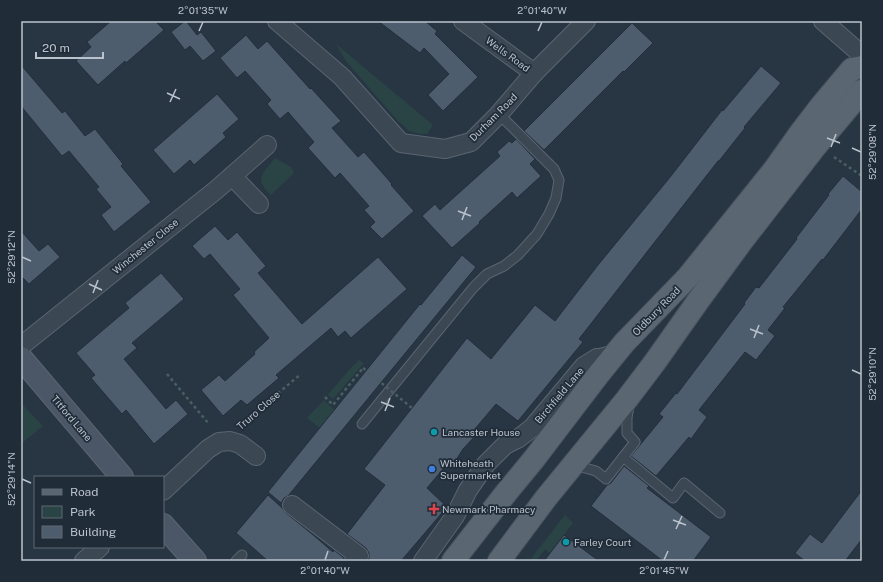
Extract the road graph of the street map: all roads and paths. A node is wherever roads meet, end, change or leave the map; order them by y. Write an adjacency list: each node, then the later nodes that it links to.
1 (277, 21): 9 (street, Durham Road)
2 (463, 21): 7 (street, Wells Road)
3 (586, 21): 7 (street, Durham Road)
4 (823, 21): 5 (street)
5 (862, 55)
6 (862, 67): 16 (main road, Oldbury Road)
7 (534, 73): 9 (street, Durham Road)
8 (862, 92): 11 (main road)
9 (499, 114): 23 (lane)
10 (267, 145): 12 (street, Winchester Close)
11 (818, 145): 13 (path); 21 (main road)
12 (232, 176): 14 (street); 15 (street, Winchester Close)
13 (862, 176)
14 (259, 204)
15 (21, 346)
16 (616, 354): 38 (street, Birchfield Lane); 39 (main road, Oldbury Road)
17 (21, 358): 29 (street, Titford Lane)
18 (167, 374): 24 (path)
19 (301, 374): 25 (path, Truro Close)
20 (325, 397): 22 (path, bridge)
21 (627, 399): 27 (lane); 28 (main road)
22 (412, 408)
23 (362, 424)
24 (212, 428)
25 (236, 428)
26 (256, 456): 30 (street, Truro Close)
27 (623, 457): 28 (lane); 32 (lane)
28 (573, 464): 40 (main road)
29 (121, 476)
30 (164, 490)
31 (292, 505): 37 (street)
32 (720, 513)
33 (164, 526): 35 (street)
34 (99, 548): 36 (street)
35 (196, 560)
36 (84, 561)
37 (354, 561)
38 (423, 561)
39 (453, 561)
40 (499, 561)

